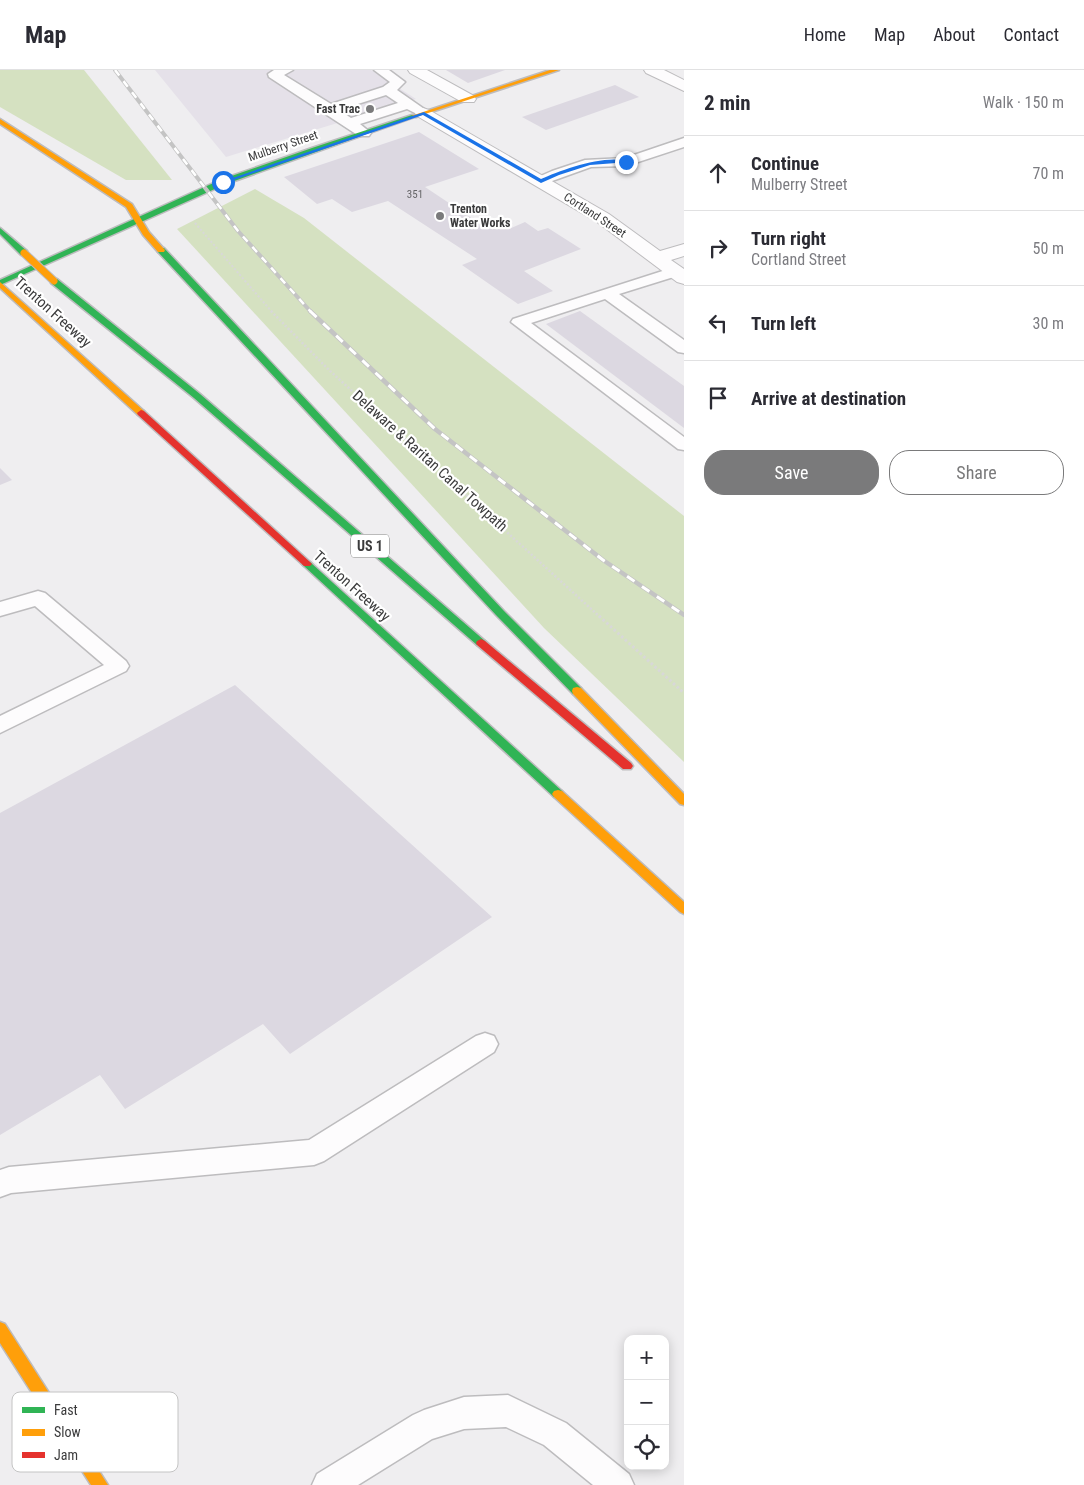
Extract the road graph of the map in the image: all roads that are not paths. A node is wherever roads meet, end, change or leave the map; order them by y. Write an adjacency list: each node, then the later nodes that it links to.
1 (287, 70): 10 (lane)
2 (380, 70): 7 (lane)
3 (416, 70): 8 (street)
4 (556, 70): 8 (main road, Mulberry Street)
5 (652, 70): 6 (street)
6 (684, 86)
7 (388, 90): 9 (lane); 10 (lane)
8 (468, 98): 11 (main road, Mulberry Street)
9 (408, 104): 11 (lane); 13 (lane)
10 (329, 109): 13 (lane)
11 (424, 113): 14 (main road, Mulberry Street); 16 (street, Cortland Street)
12 (0, 121): 17 (main road)
13 (349, 122): 14 (lane)
14 (364, 133): 17 (main road, Mulberry Street)
15 (684, 142): 16 (lane)
16 (541, 181): 20 (street, Cortland Street)
17 (137, 220): 22 (main road, Mulberry Street); 30 (main road)
18 (0, 230): 28 (main road, Trenton Freeway / US 1, bridge)
19 (684, 250): 20 (street)
20 (656, 258): 21 (street, Cortland Street)
21 (680, 275): 23 (lane)
22 (0, 283): 32 (main road, Trenton Freeway)
23 (607, 293): 24 (lane); 25 (lane)
24 (684, 348)
25 (684, 445)
26 (0, 609): 27 (lane)
27 (0, 725)
28 (633, 771)
29 (663, 796): 31 (main road)
30 (684, 802)
31 (684, 814)
32 (684, 909)
33 (485, 1044): 34 (lane)
34 (0, 1184)
35 (0, 1329): 36 (main road)
36 (40, 1392)
37 (92, 1472): 38 (main road)
38 (100, 1485)
39 (328, 1485): 40 (lane)
40 (618, 1485)

